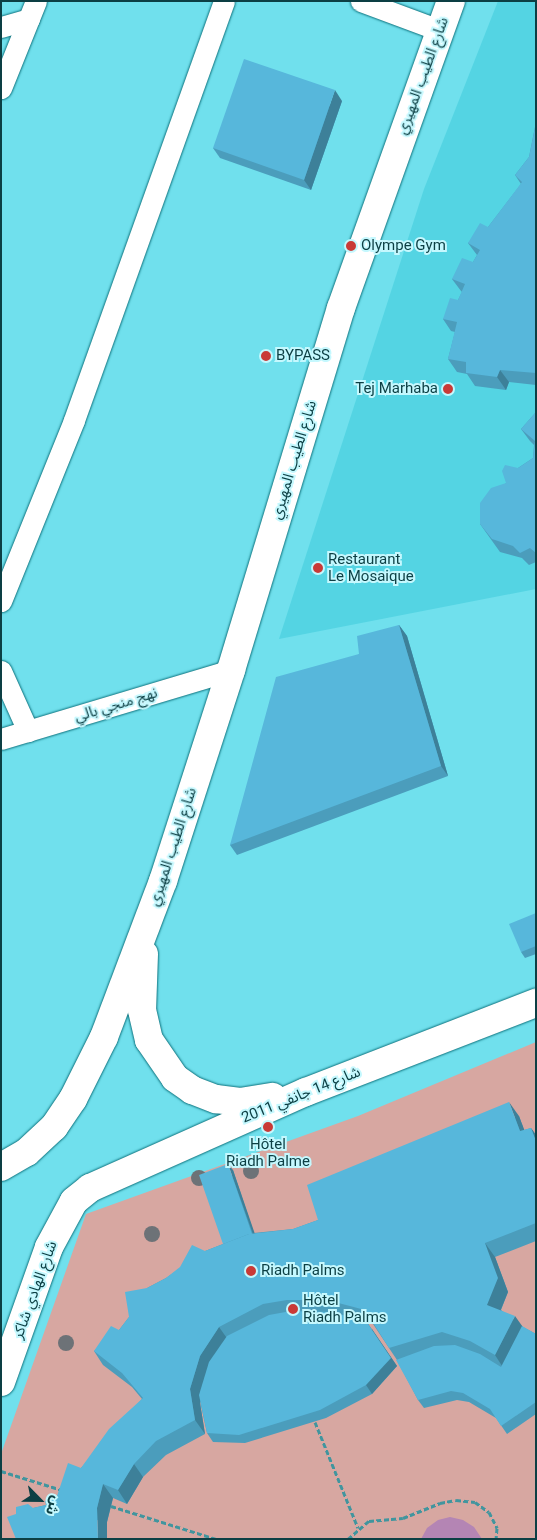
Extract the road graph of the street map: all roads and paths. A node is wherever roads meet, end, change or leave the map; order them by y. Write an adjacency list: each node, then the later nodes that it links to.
1 (224, 1): 8 (street)
2 (360, 1): 6 (street)
3 (451, 1): 6 (main road, شارع الطيب المهيري)
4 (33, 10): 5 (street); 7 (street)
5 (1, 27)
6 (440, 30): 10 (main road, شارع الطيب المهيري)
7 (2, 83)
8 (5, 571): 9 (street)
9 (1, 601)
10 (231, 670): 12 (street, نهج منجي بالي); 14 (main road, شارع الطيب المهيري)
11 (1, 671): 12 (street)
12 (28, 731): 13 (street, نهج منجي بالي)
13 (1, 739)
14 (148, 922): 16 (main road); 17 (main road)
15 (536, 1003): 16 (main road, شارع 14 جانفي 2011)
16 (306, 1092): 18 (main road, شارع 14 جانفي 2011)
17 (1, 1167)
18 (74, 1202): 19 (main road, شارع الهادي شاكر)
19 (1, 1380)
20 (315, 1422): 24 (path)
21 (1, 1470): 22 (path)
22 (72, 1494)
23 (111, 1506): 25 (path)
24 (358, 1528): 26 (path); 27 (path)
25 (216, 1539)
26 (348, 1539)
27 (496, 1539)

